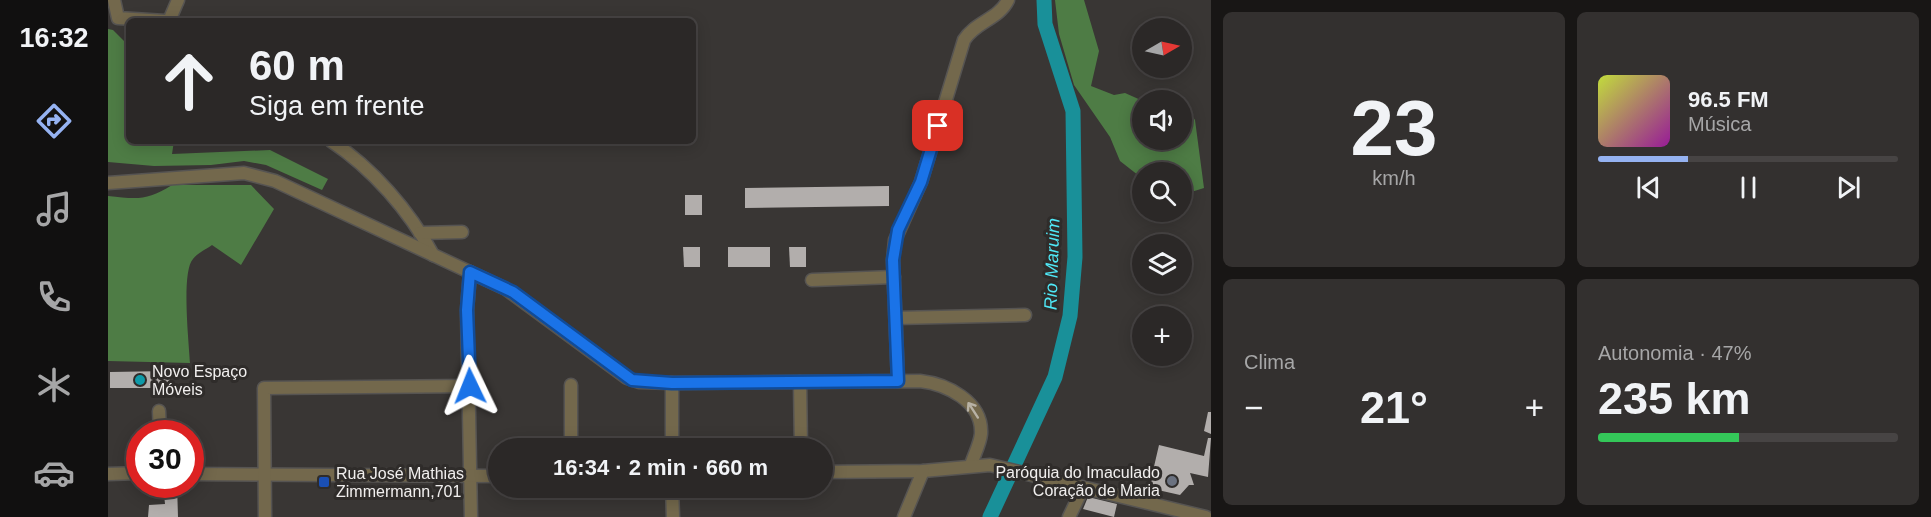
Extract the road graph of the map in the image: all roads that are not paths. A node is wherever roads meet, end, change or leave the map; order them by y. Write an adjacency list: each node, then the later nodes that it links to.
1 (114, 0): 4 (street)
2 (178, 0): 5 (street)
3 (1008, 0): 12 (street)
4 (126, 18)
5 (169, 18)
6 (335, 144): 9 (street)
7 (108, 183): 10 (street)
8 (462, 232): 9 (street)
9 (420, 233): 10 (street)
10 (433, 255): 11 (street)
11 (470, 272): 18 (street); 20 (street)
12 (894, 277): 13 (street); 15 (street)
13 (812, 280)
14 (1025, 315): 15 (street)
15 (896, 318): 16 (street)
16 (898, 381): 17 (street); 26 (street, one-way to 16)
17 (800, 382): 18 (street); 25 (street)
18 (672, 383): 24 (street)
19 (571, 385): 23 (street)
20 (470, 386): 32 (street); 34 (street)
21 (159, 411): 22 (street)
22 (159, 420)
23 (572, 438)
24 (672, 438)
25 (801, 438)
26 (971, 465): 27 (street); 35 (street)
27 (923, 471): 28 (street); 40 (street)
28 (833, 472)
29 (126, 473): 30 (street)
30 (108, 474)
31 (204, 474): 32 (street)
32 (265, 475): 34 (street); 37 (street)
33 (488, 476): 34 (street)
34 (471, 477): 38 (street)
35 (1083, 488): 41 (street); 42 (street)
36 (672, 498): 39 (street)
37 (265, 517)
38 (471, 517)
39 (673, 517)
40 (904, 517)
41 (1069, 517)
42 (1206, 517)

